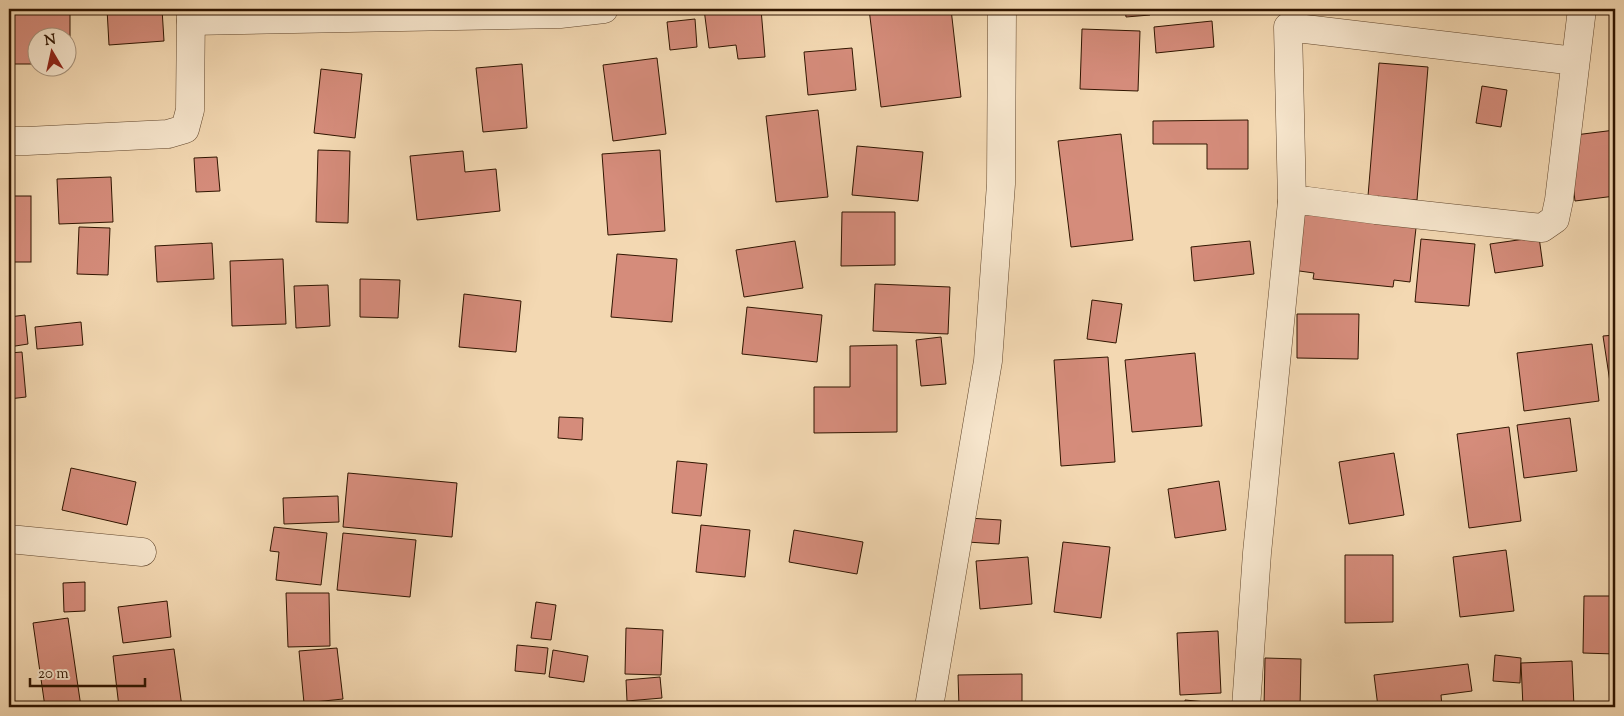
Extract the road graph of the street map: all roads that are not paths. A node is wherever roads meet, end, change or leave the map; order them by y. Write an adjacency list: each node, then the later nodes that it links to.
1 (604, 9): 4 (street)
2 (1002, 9): 11 (street)
3 (1582, 9): 6 (street)
4 (560, 11): 5 (street)
5 (191, 15): 7 (street)
6 (1575, 62): 8 (street); 8 (street)
7 (9, 140)
8 (1292, 202): 12 (street)
9 (9, 539): 10 (street)
10 (142, 552)
11 (929, 707)
12 (1246, 707)

